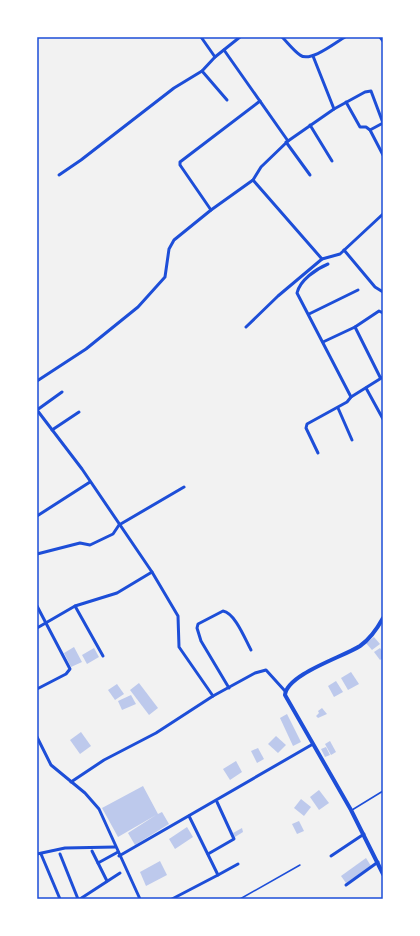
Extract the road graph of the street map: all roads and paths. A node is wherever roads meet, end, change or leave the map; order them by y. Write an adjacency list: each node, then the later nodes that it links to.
1 (201, 37): 9 (street)
2 (240, 37): 7 (street)
3 (282, 37): 8 (street)
4 (345, 37): 8 (street)
5 (380, 37): 6 (street)
6 (383, 41)
7 (224, 50): 9 (street); 12 (street)
8 (313, 56): 14 (street)
9 (215, 57): 10 (street)
10 (202, 71): 11 (street); 20 (street)
11 (227, 100)
12 (260, 102): 17 (street); 23 (street)
13 (346, 102): 14 (street); 16 (street); 16 (street)
14 (334, 109): 15 (street)
15 (310, 125): 17 (street); 19 (street)
16 (370, 130): 18 (street)
17 (287, 141): 21 (street); 22 (street)
18 (383, 155)
19 (332, 161)
20 (58, 175)
21 (310, 175)
22 (253, 180): 23 (street); 26 (street)
23 (210, 210): 36 (street)
24 (383, 214): 25 (street)
25 (344, 250): 26 (street); 29 (street)
26 (322, 259): 32 (street)
27 (328, 264): 31 (street)
28 (358, 290): 31 (street)
29 (383, 292)
30 (383, 313): 33 (street)
31 (309, 314): 34 (street)
32 (246, 327)
33 (355, 327): 34 (street); 35 (street)
34 (323, 342): 39 (street)
35 (382, 377): 37 (street)
36 (37, 381)
37 (366, 388): 39 (street); 42 (street)
38 (62, 392): 43 (street)
39 (352, 397): 40 (street)
40 (338, 408): 44 (street); 45 (street)
41 (79, 412): 43 (street)
42 (383, 419)
43 (52, 430): 46 (street)
44 (352, 440)
45 (318, 453)
46 (90, 482): 48 (street); 49 (street)
47 (184, 488): 49 (street)
48 (37, 516)
49 (119, 525): 50 (street); 51 (street)
50 (37, 554)
51 (152, 572): 53 (street); 62 (street)
52 (37, 606): 55 (street)
53 (75, 606): 55 (street); 58 (street)
54 (383, 618): 61 (street)
55 (46, 623): 56 (street); 60 (street)
56 (37, 628)
57 (251, 650): 59 (street)
58 (103, 656)
59 (229, 688): 61 (street); 62 (street)
60 (37, 689)
61 (285, 691): 64 (street)
62 (213, 696): 65 (street)
63 (37, 738): 65 (street)
64 (313, 744): 68 (street); 69 (street)
65 (71, 782): 71 (street)
66 (383, 791): 68 (lane)
67 (217, 802): 76 (street)
68 (351, 810): 70 (street)
69 (189, 816): 76 (street); 77 (street)
70 (364, 834): 78 (street); 79 (street)
71 (115, 847): 73 (street); 74 (street)
72 (92, 851): 80 (street)
73 (118, 852): 77 (street); 80 (street)
74 (39, 854): 88 (street)
75 (60, 854): 89 (street)
76 (208, 854): 85 (street)
77 (119, 856): 90 (street)
78 (331, 856)
79 (378, 862): 84 (street); 87 (street)
80 (98, 863): 86 (street)
81 (238, 864): 85 (street)
82 (300, 865): 92 (path)
83 (120, 873): 86 (street)
84 (383, 874)
85 (218, 875): 91 (street)
86 (107, 881): 89 (street)
87 (346, 886)
88 (60, 899)
89 (79, 899)
90 (140, 899)
91 (172, 899)
92 (240, 899)

